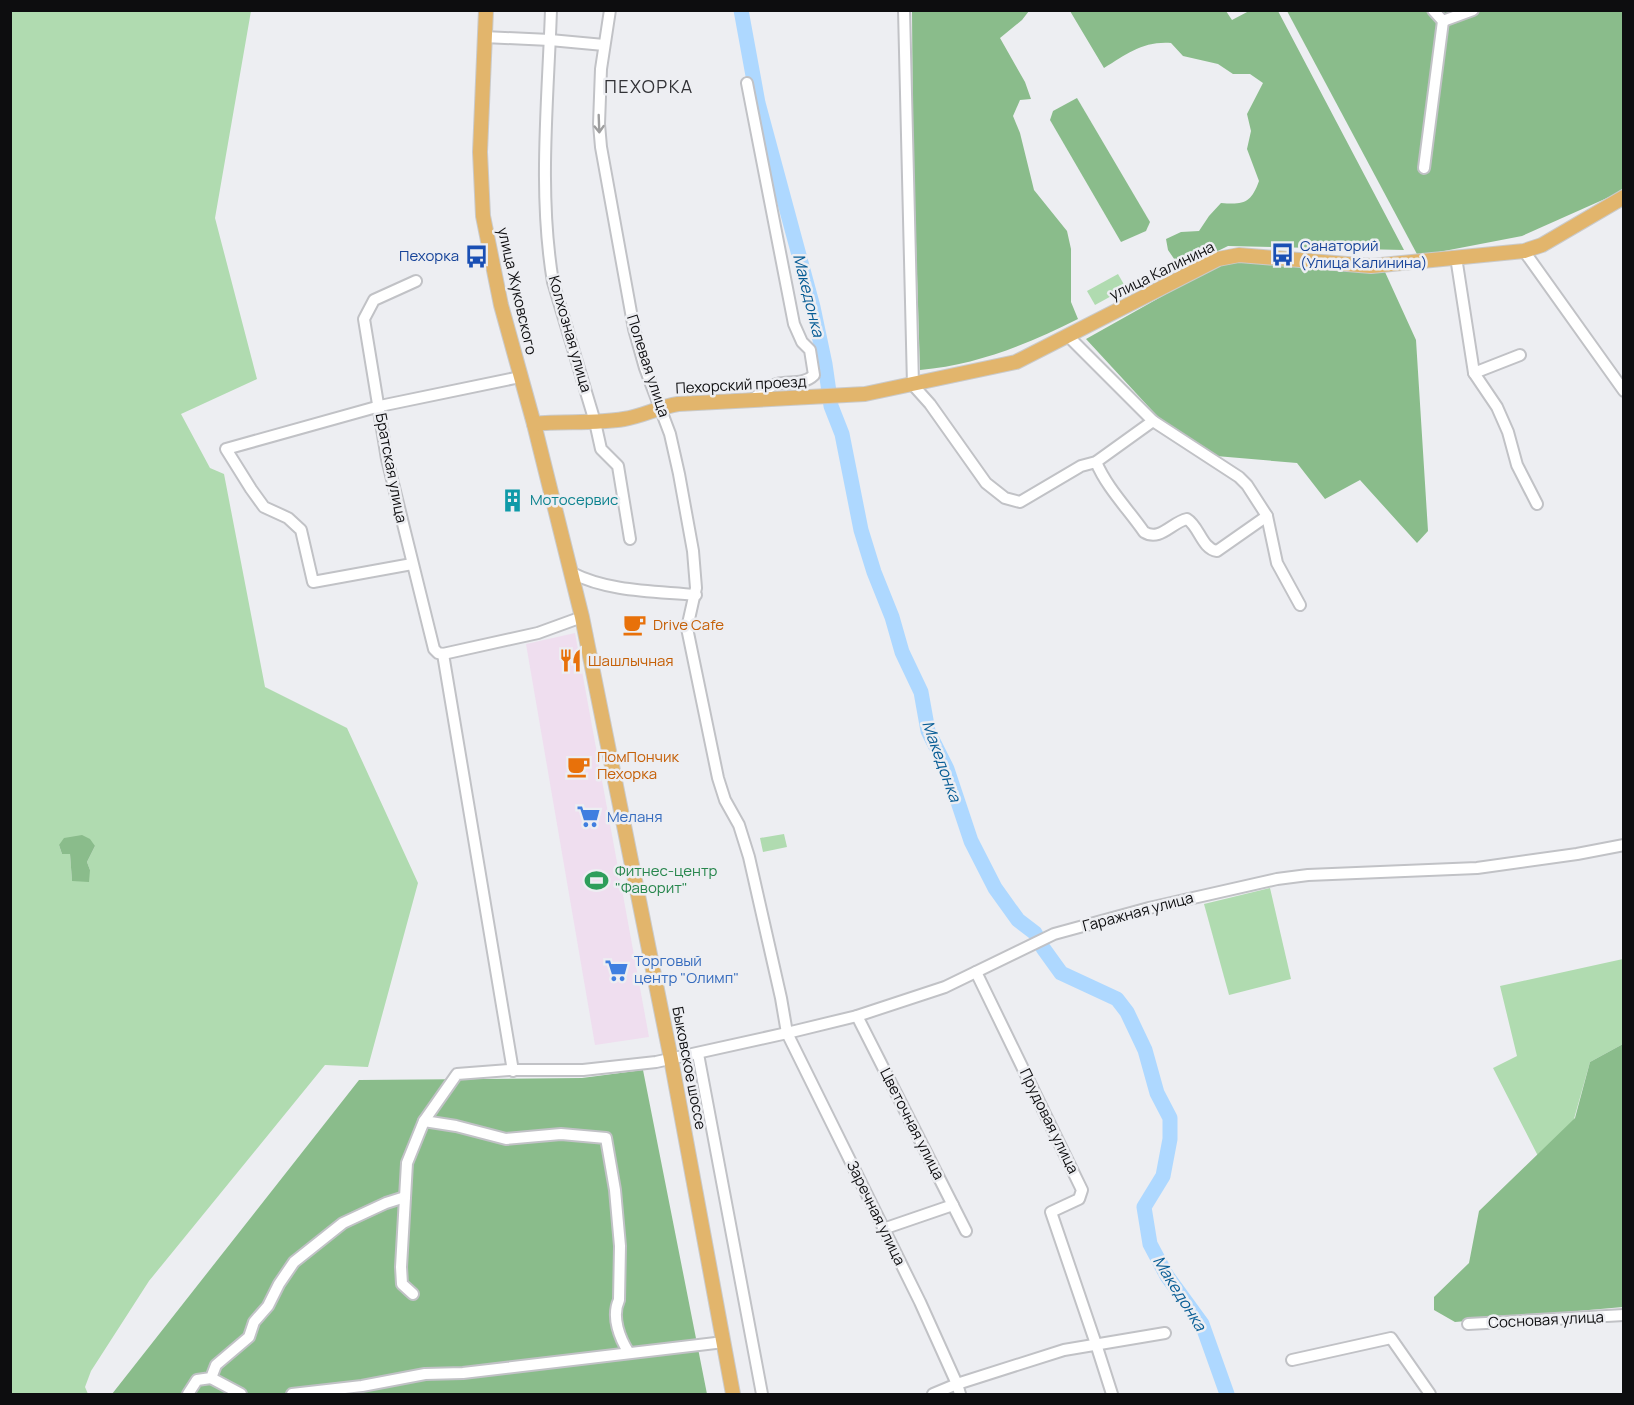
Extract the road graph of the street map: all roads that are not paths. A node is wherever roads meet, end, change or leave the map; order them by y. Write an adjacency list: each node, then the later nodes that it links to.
1 (486, 10): 8 (main road, улица Жуковского)
2 (551, 10): 9 (street, Колхозная улица)
3 (610, 10): 10 (street, Полевая улица)
4 (904, 10): 21 (street)
5 (1433, 10): 7 (street)
6 (1473, 10): 7 (street)
7 (1443, 21): 12 (street)
8 (484, 37): 9 (street); 20 (main road, улица Жуковского)
9 (550, 40): 10 (street); 28 (street, Колхозная улица)
10 (604, 45): 26 (street, Полевая улица, one-way to 26)
11 (747, 83): 24 (street)
12 (1424, 168)
13 (1623, 197): 14 (main road, улица Калинина)
14 (1524, 251): 15 (main road, улица Калинина); 22 (street)
15 (1456, 257): 17 (main road, улица Калинина); 19 (street)
16 (416, 281): 25 (street)
17 (1069, 336): 21 (main road, улица Калинина); 27 (street)
18 (1520, 355): 19 (street)
19 (1474, 373): 31 (street)
20 (520, 377): 25 (street); 29 (main road, улица Жуковского)
21 (913, 385): 23 (main road, улица Калинина); 30 (street)
22 (1623, 391)
23 (830, 396): 24 (main road, Пехорский проезд)
24 (752, 400): 26 (main road, Пехорский проезд)
25 (380, 406): 34 (street, Братская улица); 34 (street, Братская улица)
26 (661, 406): 28 (main road, Пехорский проезд); 36 (street, Полевая улица)
27 (1153, 421): 30 (street); 32 (street)
28 (595, 422): 29 (main road, Пехорский проезд); 33 (street, Колхозная улица)
29 (534, 424): 35 (main road, улица Жуковского)
30 (1096, 462): 32 (street)
31 (1537, 504)
32 (1267, 516): 37 (street)
33 (630, 539)
34 (412, 564): 39 (street, Братская улица)
35 (572, 573): 36 (street); 38 (main road, Быковское шоссе)
36 (696, 595): 43 (street, Полевая улица)
37 (1300, 605)
38 (582, 617): 39 (street); 45 (main road, Быковское шоссе)
39 (439, 651): 46 (street, Братская улица)
40 (1623, 844): 41 (street, Гаражная улица)
41 (976, 972): 42 (street, Гаражная улица); 57 (street, Прудовая улица)
42 (857, 1016): 43 (street, Гаражная улица); 49 (street, Цветочная улица)
43 (787, 1034): 44 (street, Гаражная улица); 50 (street, Заречная улица)
44 (698, 1054): 45 (street, Гаражная улица); 66 (street)
45 (670, 1059): 46 (street, Гаражная улица); 56 (main road, Быковское шоссе)
46 (513, 1071): 47 (street, Гаражная улица)
47 (424, 1121): 48 (street); 58 (street)
48 (405, 1197): 52 (street); 60 (street)
49 (953, 1205): 50 (street); 51 (street, Цветочная улица)
50 (883, 1229): 61 (street, Заречная улица)
51 (966, 1231)
52 (413, 1294)
53 (1623, 1315): 54 (street, Сосновая улица)
54 (1468, 1324)
55 (1165, 1333): 57 (street)
56 (724, 1342): 58 (street); 65 (main road, Быковское шоссе)
57 (1096, 1344): 61 (street); 68 (street, Прудовая улица)
58 (629, 1353): 64 (street)
59 (1292, 1360): 69 (street)
60 (211, 1378): 62 (street); 63 (street)
61 (959, 1390): 67 (street)
62 (188, 1395)
63 (241, 1395)
64 (292, 1395)
65 (733, 1395)
66 (762, 1395)
67 (933, 1395)
68 (1112, 1395)
69 (1430, 1395)

